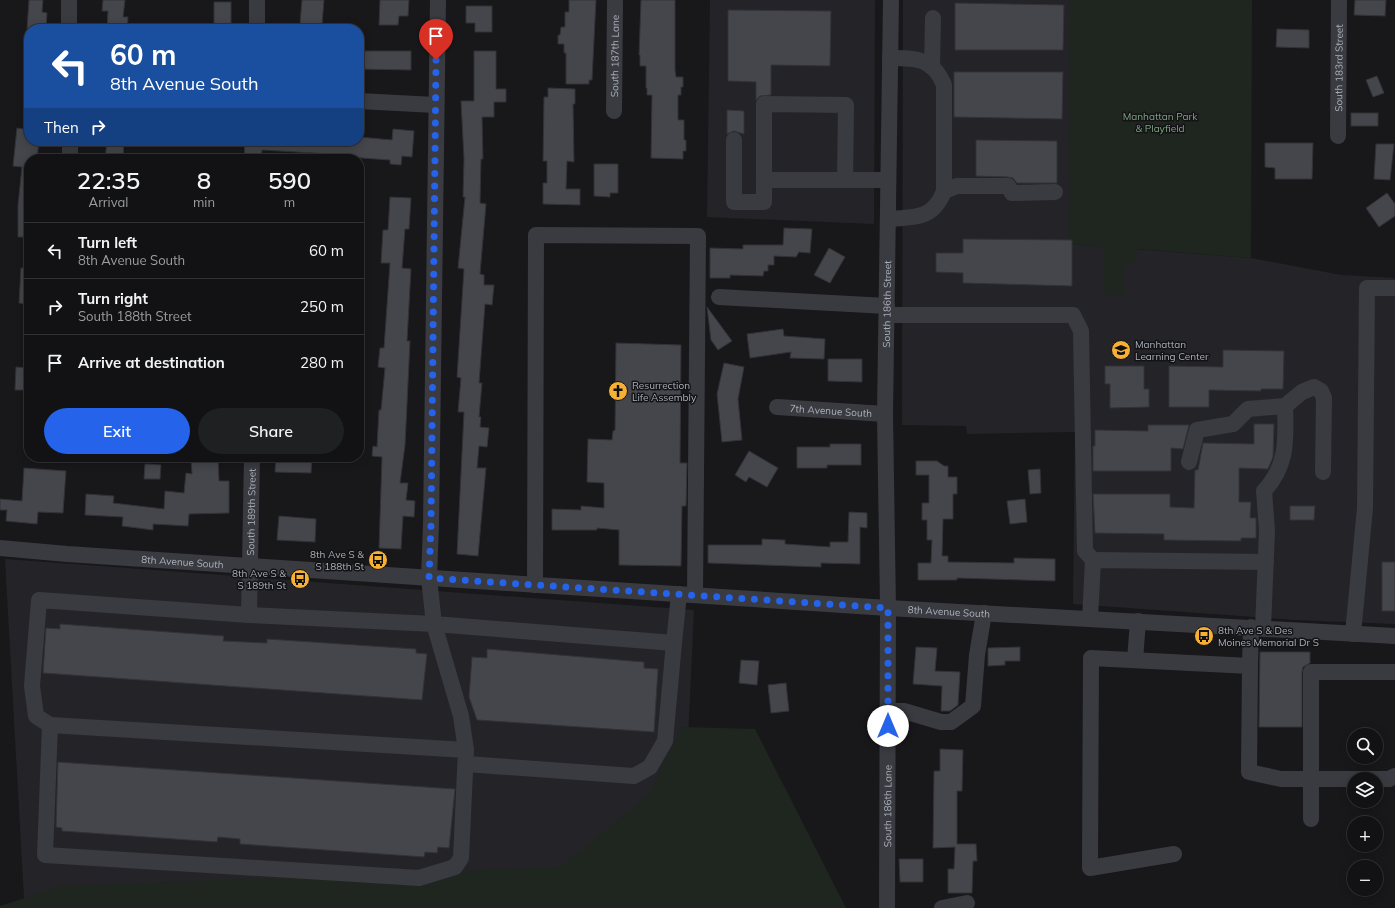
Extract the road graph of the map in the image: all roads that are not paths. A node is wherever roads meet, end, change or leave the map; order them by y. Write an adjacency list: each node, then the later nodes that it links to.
1 (69, 0): 8 (street)
2 (257, 0): 9 (street)
3 (438, 0): 13 (street)
4 (615, 0): 14 (street, South 187th Lane)
5 (891, 0): 10 (street, South 186th Street)
6 (1339, 0): 15 (street, South 183rd Street)
7 (933, 18): 11 (street)
8 (69, 24)
9 (256, 24)
10 (890, 58): 11 (street); 19 (street, South 186th Street)
11 (932, 66): 20 (street)
12 (364, 101): 13 (street)
13 (435, 105): 36 (street)
14 (614, 111)
15 (1338, 136)
16 (734, 140): 17 (street)
17 (764, 180): 18 (street); 18 (street)
18 (845, 180): 19 (street)
19 (888, 180): 22 (street, South 186th Street)
20 (944, 191): 21 (street); 22 (street)
21 (1055, 192)
22 (888, 219): 25 (street, South 186th Street)
23 (1395, 288): 47 (street)
24 (719, 297): 25 (street)
25 (887, 310): 28 (street, South 186th Street); 33 (street)
26 (1285, 406): 30 (street); 31 (street); 34 (street)
27 (777, 407): 28 (street, 7th Avenue South)
28 (885, 414): 40 (street, South 186th Street)
29 (252, 462): 35 (street, South 189th Street)
30 (1189, 462)
31 (1323, 472)
32 (0, 548): 35 (street, 8th Avenue South)
33 (1093, 560): 34 (street); 43 (street)
34 (1266, 562): 46 (street)
35 (251, 566): 36 (street, 8th Avenue South); 42 (street, South 189th Street)
36 (429, 578): 37 (street, 8th Avenue South); 45 (street)
37 (534, 585): 38 (street, 8th Avenue South); 39 (street)
38 (679, 594): 39 (street, 8th Avenue South); 49 (street)
39 (695, 595): 40 (street, 8th Avenue South)
40 (888, 608): 41 (street, 8th Avenue South); 53 (street, South 186th Lane)
41 (984, 613): 43 (street, 8th Avenue South); 53 (street)
42 (249, 615): 45 (street); 54 (street)
43 (1090, 619): 44 (street, 8th Avenue South)
44 (1138, 621): 46 (street, 8th Avenue South); 50 (street)
45 (434, 624): 49 (street); 55 (street)
46 (1257, 628): 47 (street, 8th Avenue South); 51 (street)
47 (1353, 634): 48 (street, 8th Avenue South)
48 (1395, 636)
49 (674, 642): 55 (street)
50 (1135, 660): 51 (street); 59 (street)
51 (1250, 666): 57 (street)
52 (1395, 672): 57 (street)
53 (888, 711): 61 (street, South 186th Lane)
54 (50, 725): 55 (street); 55 (street)
55 (466, 757)
56 (1395, 776): 57 (street)
57 (1311, 778): 58 (street)
58 (1311, 819)
59 (1174, 854)
60 (967, 903): 62 (street)
61 (887, 908)
62 (942, 908)

